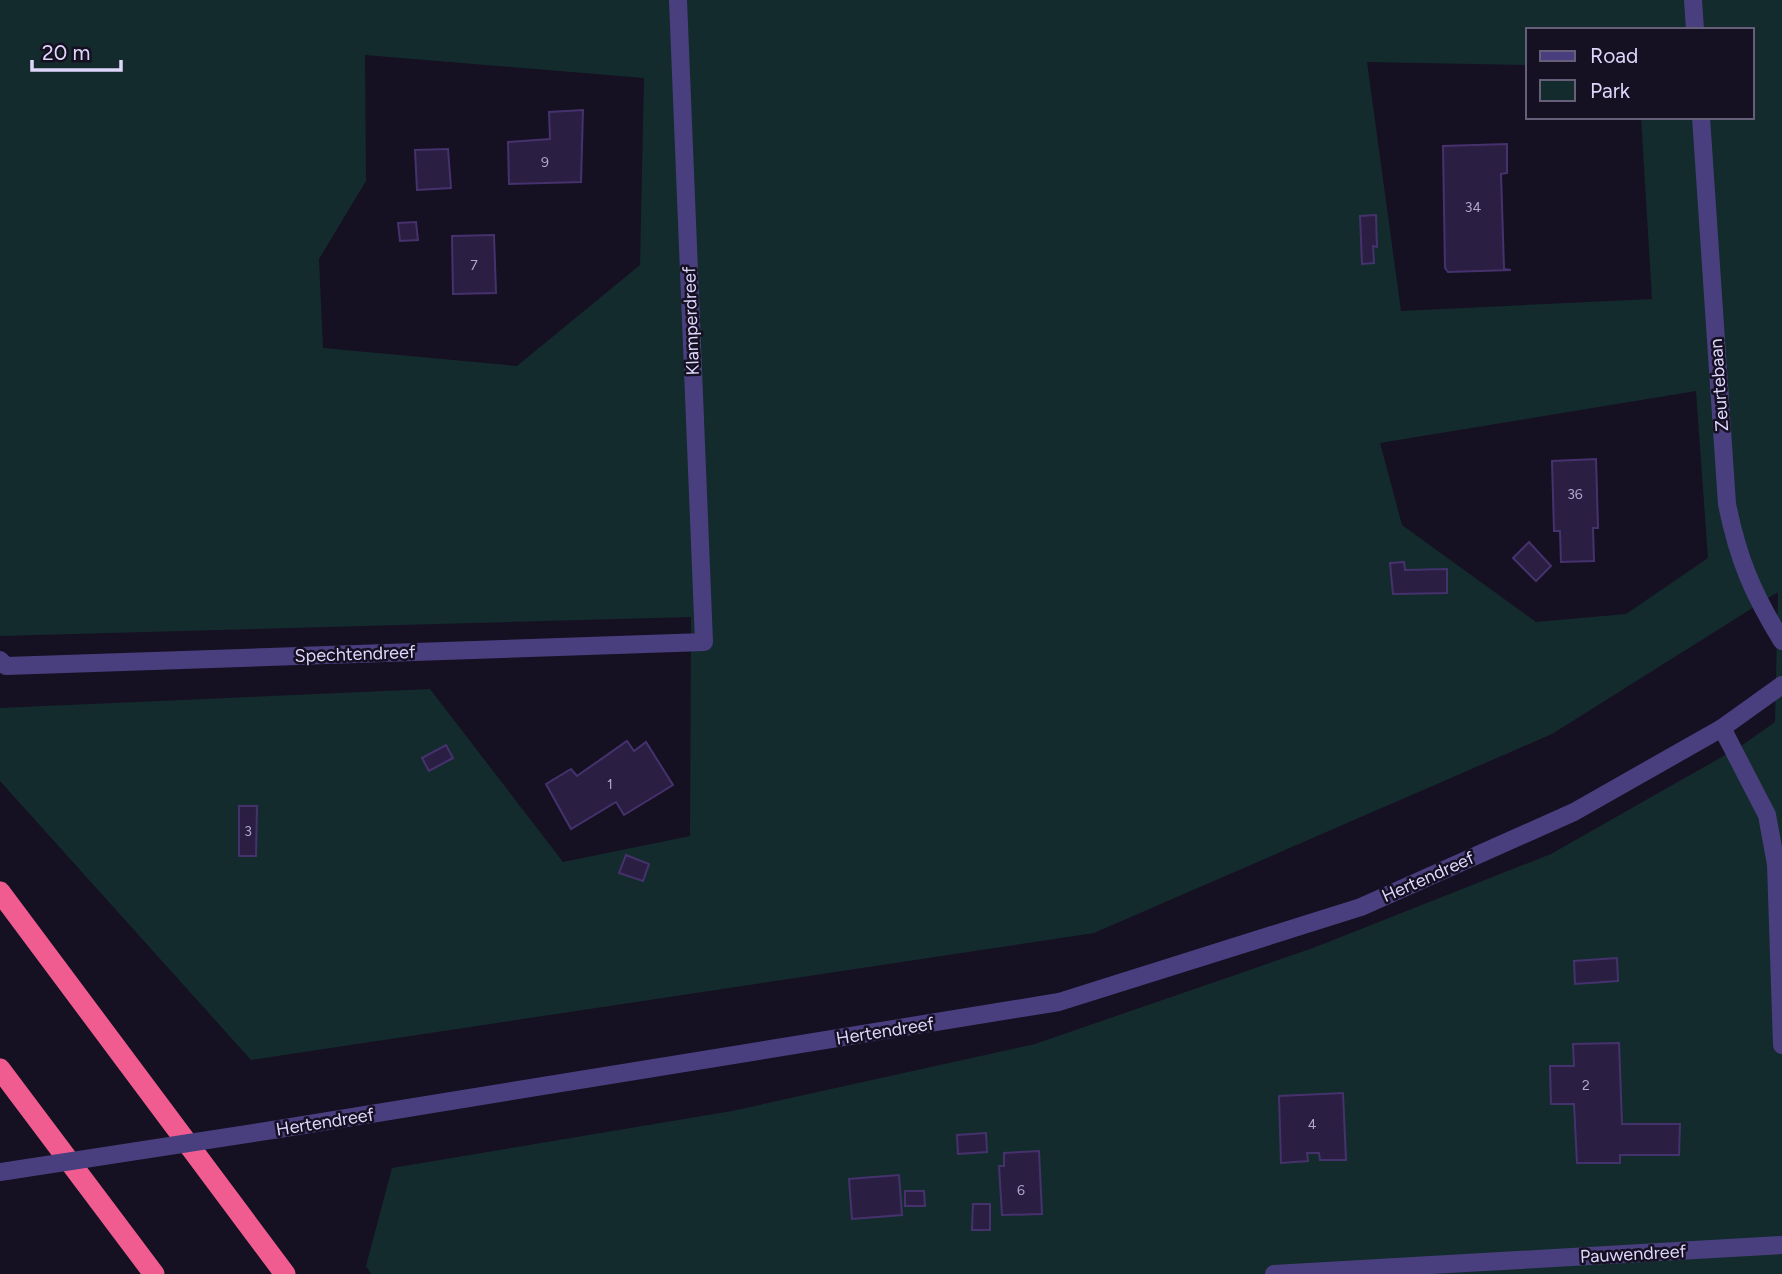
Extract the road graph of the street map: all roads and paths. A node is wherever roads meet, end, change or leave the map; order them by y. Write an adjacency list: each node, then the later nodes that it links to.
1 (678, 0): 6 (street, Klamperdreef)
2 (1693, 0): 3 (street)
3 (1695, 28)
4 (1701, 119): 5 (street, Zeurtebaan)
5 (1782, 641)
6 (704, 642): 7 (street, Spechtendreef)
7 (3, 663)
8 (1782, 685): 9 (street, Hertendreef)
9 (1722, 728): 11 (street); 13 (street, Hertendreef, bridge)
10 (0, 892): 16 (highway)
11 (1782, 1045)
12 (0, 1069): 15 (highway)
13 (0, 1172)
14 (1782, 1245): 17 (street, Pauwendreef)
15 (154, 1274)
16 (285, 1274)
17 (1275, 1274)

